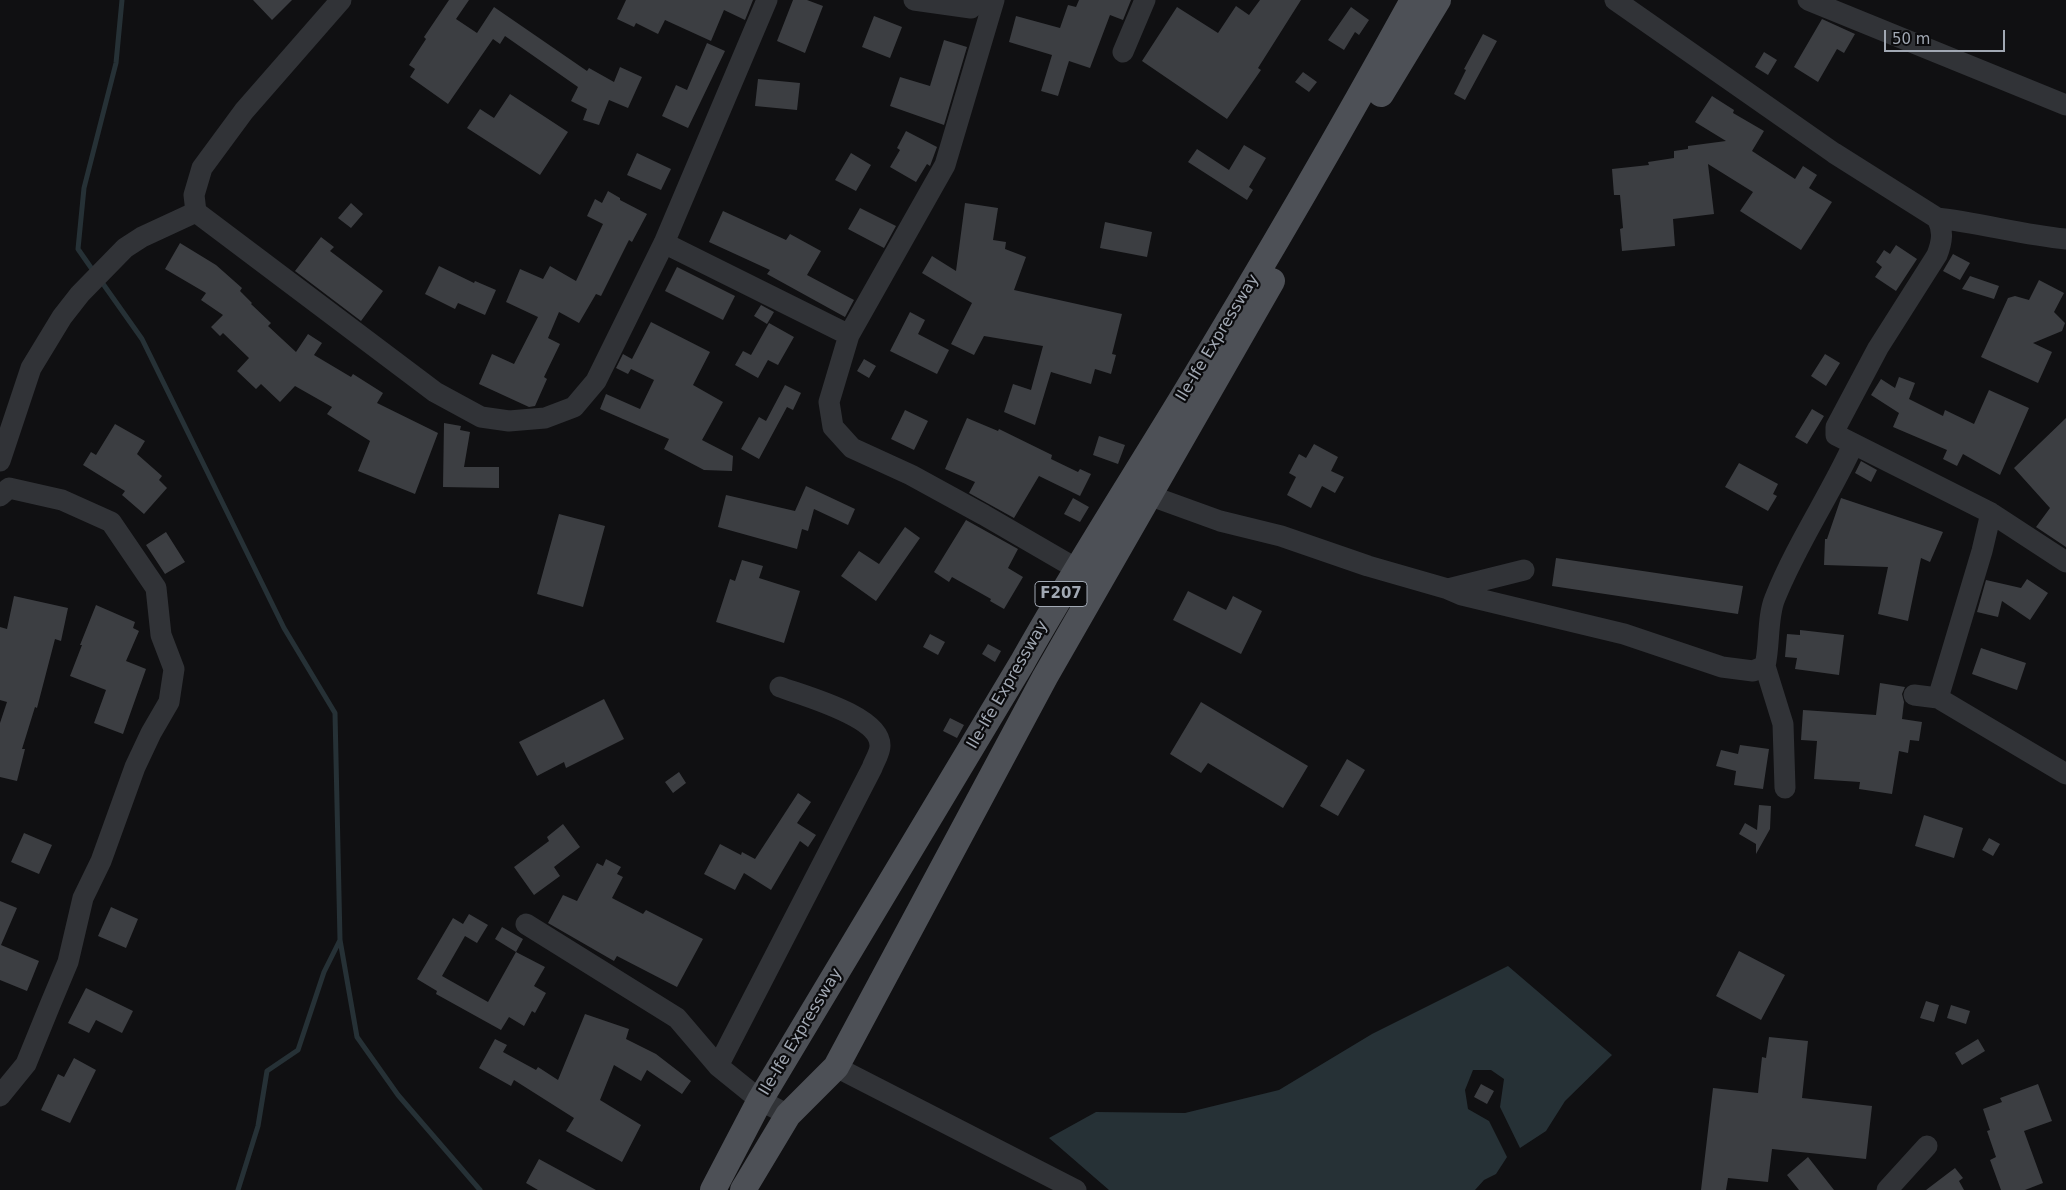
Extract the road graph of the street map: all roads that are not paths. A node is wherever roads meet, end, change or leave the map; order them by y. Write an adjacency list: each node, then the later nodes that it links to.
1 (342, 0): 13 (street)
2 (767, 0): 16 (street)
3 (914, 0): 4 (street)
4 (977, 0)
5 (994, 0): 17 (street)
6 (1144, 0): 11 (street)
7 (1413, 0): 24 (main road, Ile-Ife Expressway / F207)
8 (1438, 0): 21 (main road, Ile-Ife Expressway / F207)
9 (1615, 0): 14 (street)
10 (1808, 0): 12 (street)
11 (1122, 52)
12 (2066, 105)
13 (196, 212): 16 (street); 19 (street)
14 (1937, 218): 15 (street); 18 (street)
15 (2066, 239)
16 (664, 243): 17 (street)
17 (848, 335): 24 (street)
18 (1853, 445): 22 (street); 30 (street)
19 (0, 461)
20 (0, 496): 40 (street)
21 (1151, 496): 26 (street); 28 (main road, Ile-Ife Expressway / F207)
22 (1991, 513): 23 (street); 34 (street)
23 (2066, 562)
24 (1077, 570): 27 (main road, Ile-Ife Expressway / F207)
25 (1524, 570): 26 (street)
26 (1448, 589): 30 (street)
27 (1060, 594): 28 (main road); 29 (main road, Ile-Ife Expressway / F207)
28 (1085, 609): 31 (main road, Ile-Ife Expressway / F207)
29 (1022, 663): 31 (main road); 41 (main road, Ile-Ife Expressway / F207)
30 (1765, 666): 36 (street)
31 (1045, 677): 39 (main road, Ile-Ife Expressway / F207)
32 (780, 687): 38 (street)
33 (1914, 695): 34 (street)
34 (1938, 698): 35 (street)
35 (2066, 774)
36 (1785, 788)
37 (526, 924): 38 (street)
38 (718, 1066): 41 (street)
39 (836, 1067): 42 (main road, Ile-Ife Expressway / F207); 48 (street)
40 (0, 1096)
41 (760, 1100): 42 (street); 44 (main road, Ile-Ife Expressway / F207)
42 (788, 1115): 45 (main road, Ile-Ife Expressway / F207)
43 (1927, 1146): 49 (street)
44 (735, 1150): 45 (main road); 46 (main road, Ile-Ife Expressway / F207)
45 (759, 1164): 47 (main road, Ile-Ife Expressway / F207)
46 (713, 1190)
47 (743, 1190)
48 (1076, 1190)
49 (1887, 1190)

